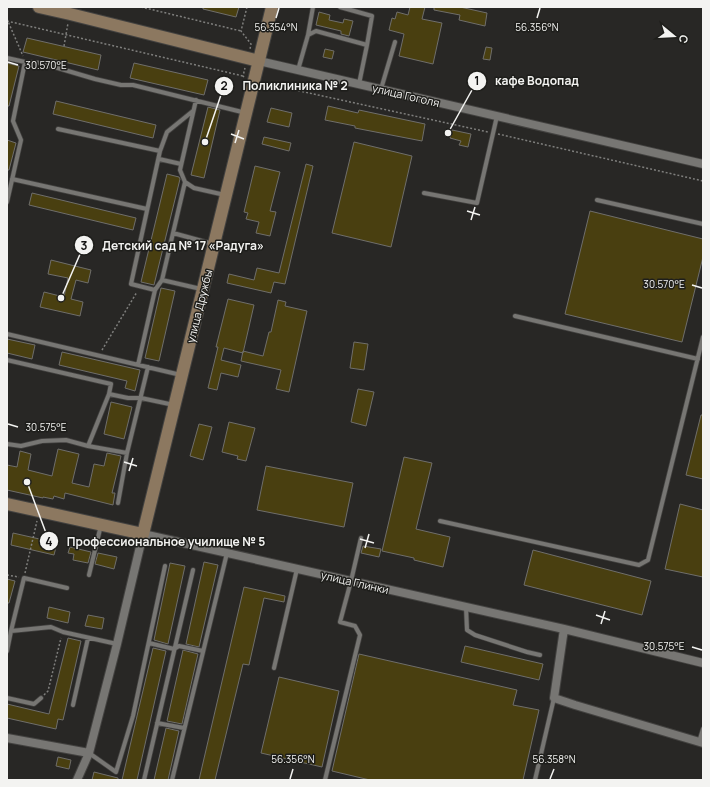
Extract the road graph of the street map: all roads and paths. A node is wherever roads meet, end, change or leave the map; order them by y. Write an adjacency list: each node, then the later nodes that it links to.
1 (39, 7): 7 (street, улица Гоголя)
2 (141, 7): 9 (path)
3 (247, 7): 9 (path)
4 (272, 7): 16 (street, улица Дружбы)
5 (314, 7): 11 (lane)
6 (340, 7): 13 (lane)
7 (70, 10): 10 (path); 16 (street, улица Гоголя)
8 (7, 21): 10 (path); 17 (path)
9 (241, 31): 16 (path)
10 (66, 35): 14 (path); 19 (path)
11 (308, 35): 13 (lane); 18 (lane)
12 (395, 42): 21 (lane)
13 (367, 45): 20 (lane)
14 (64, 46)
15 (7, 58): 17 (lane)
16 (253, 60): 18 (street, улица Гоголя); 19 (street, улица Дружбы); 19 (path)
17 (25, 62): 22 (lane); 32 (lane)
18 (298, 70): 20 (street, улица Гоголя)
19 (248, 78): 24 (street, улица Дружбы); 27 (path)
20 (360, 84): 21 (street, улица Гоголя)
21 (380, 89): 25 (street, улица Гоголя)
22 (196, 100): 23 (lane); 24 (lane)
23 (193, 111): 28 (lane); 30 (lane)
24 (246, 113): 36 (street, улица Дружбы)
25 (497, 116): 27 (lane); 31 (street, улица Гоголя)
26 (58, 128): 28 (lane)
27 (493, 133): 33 (path); 35 (lane)
28 (160, 151): 29 (lane)
29 (159, 159): 30 (lane); 39 (lane)
30 (181, 164): 34 (lane)
31 (703, 164)
32 (12, 179): 38 (lane); 39 (lane)
33 (703, 181)
34 (185, 182): 36 (lane); 41 (lane)
35 (424, 193)
36 (226, 195): 42 (street, улица Дружбы)
37 (597, 200): 40 (lane)
38 (7, 202)
39 (147, 209): 44 (lane)
40 (703, 224)
41 (173, 233): 42 (lane); 43 (lane)
42 (214, 245): 45 (street, улица Дружбы)
43 (162, 280): 45 (lane); 46 (lane)
44 (140, 287): 46 (lane); 50 (path)
45 (203, 289): 55 (street, улица Дружбы)
46 (155, 290): 53 (lane)
47 (515, 316): 51 (lane)
48 (7, 334): 50 (lane)
49 (703, 337): 51 (lane)
50 (99, 356): 53 (lane)
51 (698, 359): 65 (lane)
52 (7, 360): 56 (lane)
53 (138, 365): 54 (lane)
54 (148, 367): 55 (lane); 57 (lane)
55 (182, 375): 58 (street, улица Дружбы)
56 (109, 394): 57 (lane); 60 (lane)
57 (141, 398): 58 (lane); 61 (lane)
58 (174, 406): 67 (street, улица Дружбы)
59 (7, 444): 60 (lane)
60 (88, 446): 61 (lane)
61 (127, 453): 62 (lane)
62 (118, 503)
63 (7, 504): 64 (street, улица Глинки)
64 (40, 511): 66 (street, улица Глинки); 75 (path)
65 (440, 521)
66 (101, 525): 67 (street, улица Глинки); 74 (lane)
67 (143, 534): 69 (street, улица Глинки); 84 (street)
68 (361, 538): 76 (lane)
69 (227, 553): 71 (street, улица Глинки); 87 (lane)
70 (165, 566): 83 (lane)
71 (297, 569): 76 (street, улица Глинки); 90 (lane)
72 (193, 570): 85 (lane)
73 (7, 575): 75 (path)
74 (89, 575)
75 (24, 578): 77 (lane); 80 (lane)
76 (351, 581): 78 (street, улица Глинки); 104 (lane)
77 (67, 588)
78 (466, 607): 79 (street, улица Глинки); 88 (lane)
79 (564, 629): 89 (street, улица Глинки); 93 (street)
80 (11, 631): 81 (lane); 86 (lane)
81 (63, 632): 82 (lane); 92 (path)
82 (88, 638): 84 (lane); 94 (lane)
83 (149, 643): 85 (lane); 100 (lane)
84 (117, 644): 100 (street)
85 (174, 649): 87 (lane); 95 (lane)
86 (7, 650)
87 (203, 651): 96 (lane)
88 (540, 655)
89 (703, 664)
90 (274, 668)
91 (7, 698): 92 (lane)
92 (41, 698)
93 (554, 698): 99 (street); 105 (lane)
94 (73, 705)
95 (157, 723): 96 (lane); 102 (lane)
96 (184, 728): 103 (lane)
97 (703, 729): 99 (lane)
98 (7, 738): 100 (street)
99 (701, 742)
100 (88, 753): 101 (street)
101 (77, 780)
102 (144, 780)
103 (172, 780)
104 (325, 780)
105 (535, 780)

